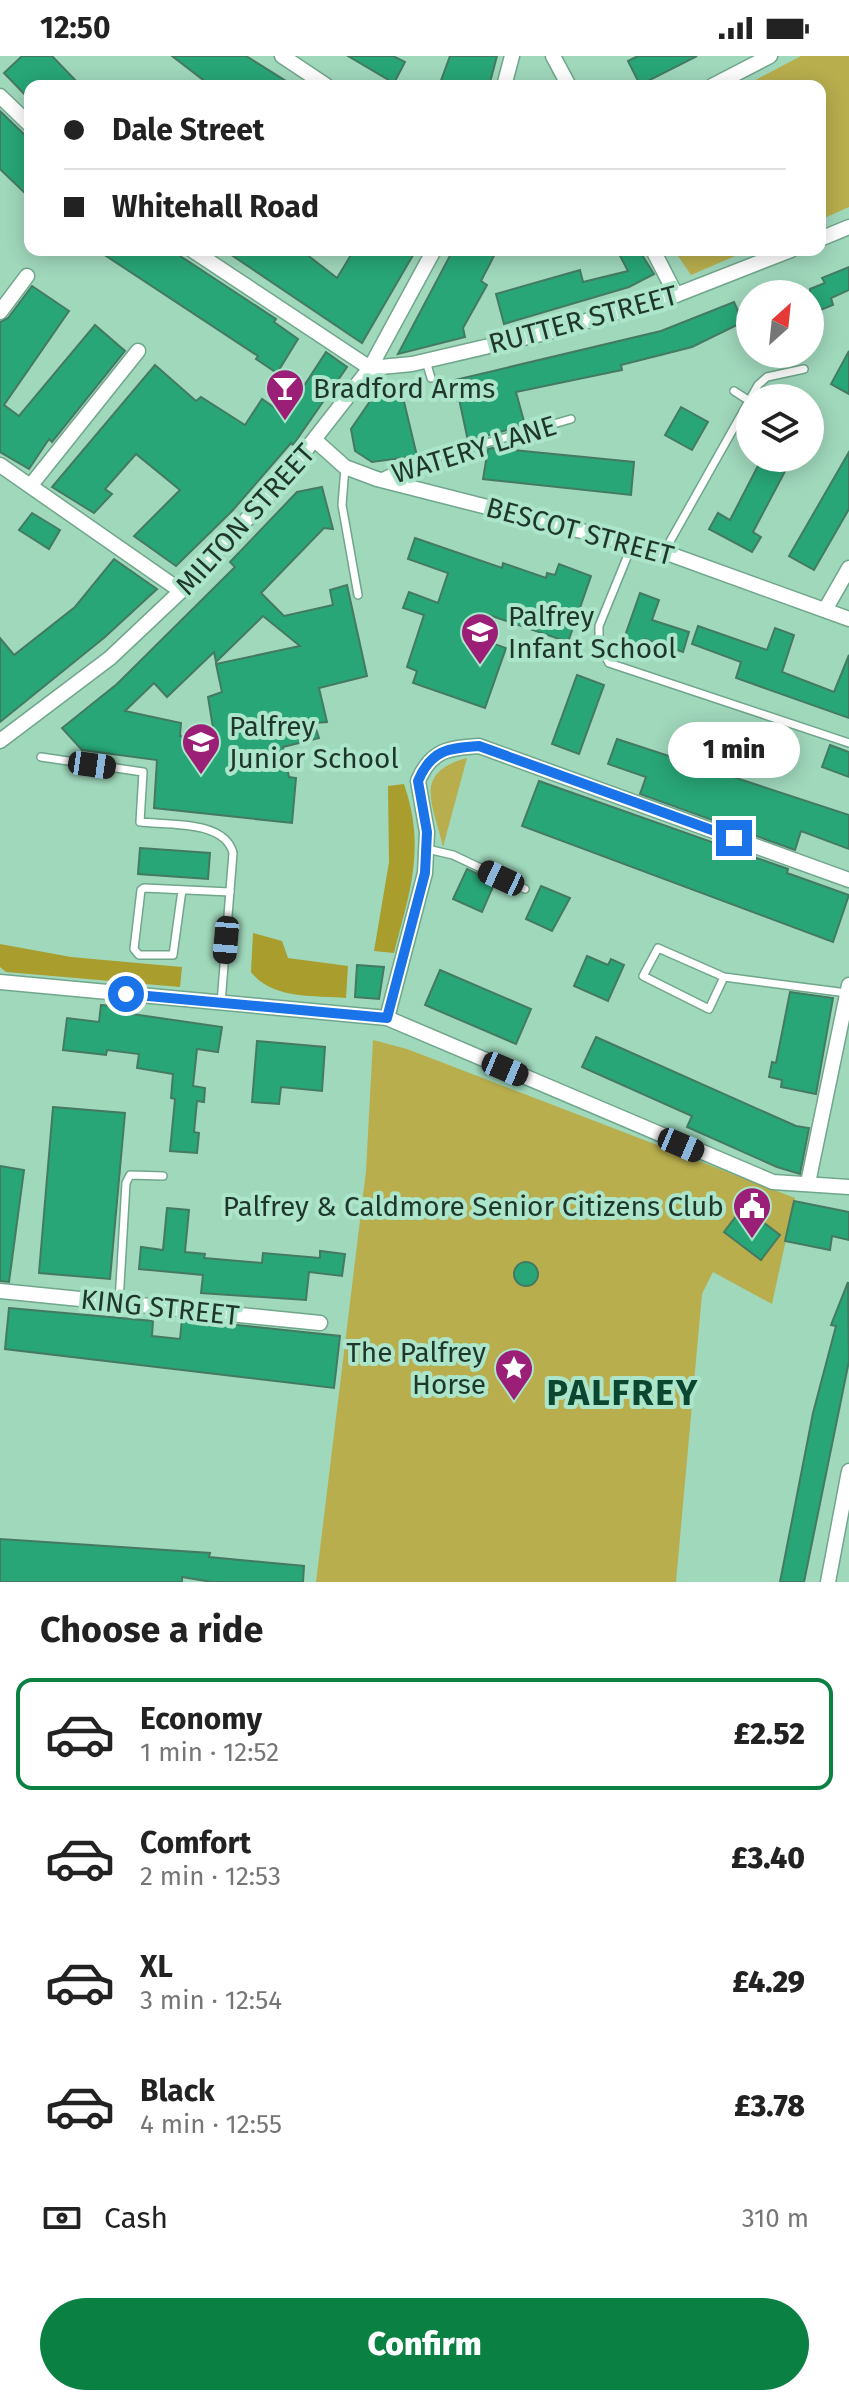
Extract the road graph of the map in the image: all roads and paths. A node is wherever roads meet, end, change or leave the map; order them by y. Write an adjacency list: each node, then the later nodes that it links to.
1 (282, 56): 5 (street)
2 (512, 56): 6 (street)
3 (553, 56): 7 (street)
4 (770, 56): 8 (street)
5 (318, 80)
6 (506, 80)
7 (566, 80)
8 (724, 80)
9 (0, 96): 10 (street)
10 (24, 119)
11 (849, 227): 12 (street)
12 (826, 237)
13 (201, 256): 22 (street)
14 (431, 256): 22 (street, MILTON STREET)
15 (656, 256): 18 (street)
16 (776, 256): 18 (street, RUTTER STREET)
17 (27, 276): 19 (street)
18 (676, 295): 21 (street, RUTTER STREET)
19 (0, 312)
20 (138, 351): 32 (street)
21 (426, 361): 22 (street, RUTTER STREET); 24 (lane)
22 (370, 368): 28 (street, MILTON STREET)
23 (804, 369): 25 (lane)
24 (431, 378)
25 (761, 384)
26 (571, 419): 31 (lane, WATERY LANE)
27 (736, 422): 34 (lane)
28 (316, 441): 30 (street, BESCOT STREET); 36 (street, MILTON STREET)
29 (0, 465): 32 (street)
30 (345, 467): 31 (street, BESCOT STREET); 37 (lane)
31 (377, 479): 33 (street, BESCOT STREET)
32 (31, 485): 36 (street)
33 (633, 543): 34 (street, BESCOT STREET); 41 (lane)
34 (664, 552): 38 (street, BESCOT STREET)
35 (849, 568): 38 (street)
36 (181, 591): 40 (street, MILTON STREET)
37 (358, 595)
38 (825, 610): 39 (street, BESCOT STREET)
39 (849, 619)
40 (0, 741)
41 (849, 743)
42 (41, 757): 47 (lane)
43 (427, 849): 44 (street); 45 (lane); 52 (street)
44 (849, 880)
45 (525, 889)
46 (182, 890): 46 (lane); 47 (lane)
47 (230, 892): 51 (lane)
48 (724, 977): 48 (lane); 50 (lane)
49 (0, 982): 51 (street)
50 (848, 989): 54 (street)
51 (221, 1003): 52 (street)
52 (387, 1018): 54 (street)
53 (163, 1176): 57 (lane)
54 (808, 1183): 55 (street)
55 (849, 1187)
56 (0, 1291): 57 (street, KING STREET)
57 (119, 1302): 58 (street, KING STREET)
58 (320, 1323)
59 (849, 1471): 60 (street)
60 (828, 1582)

